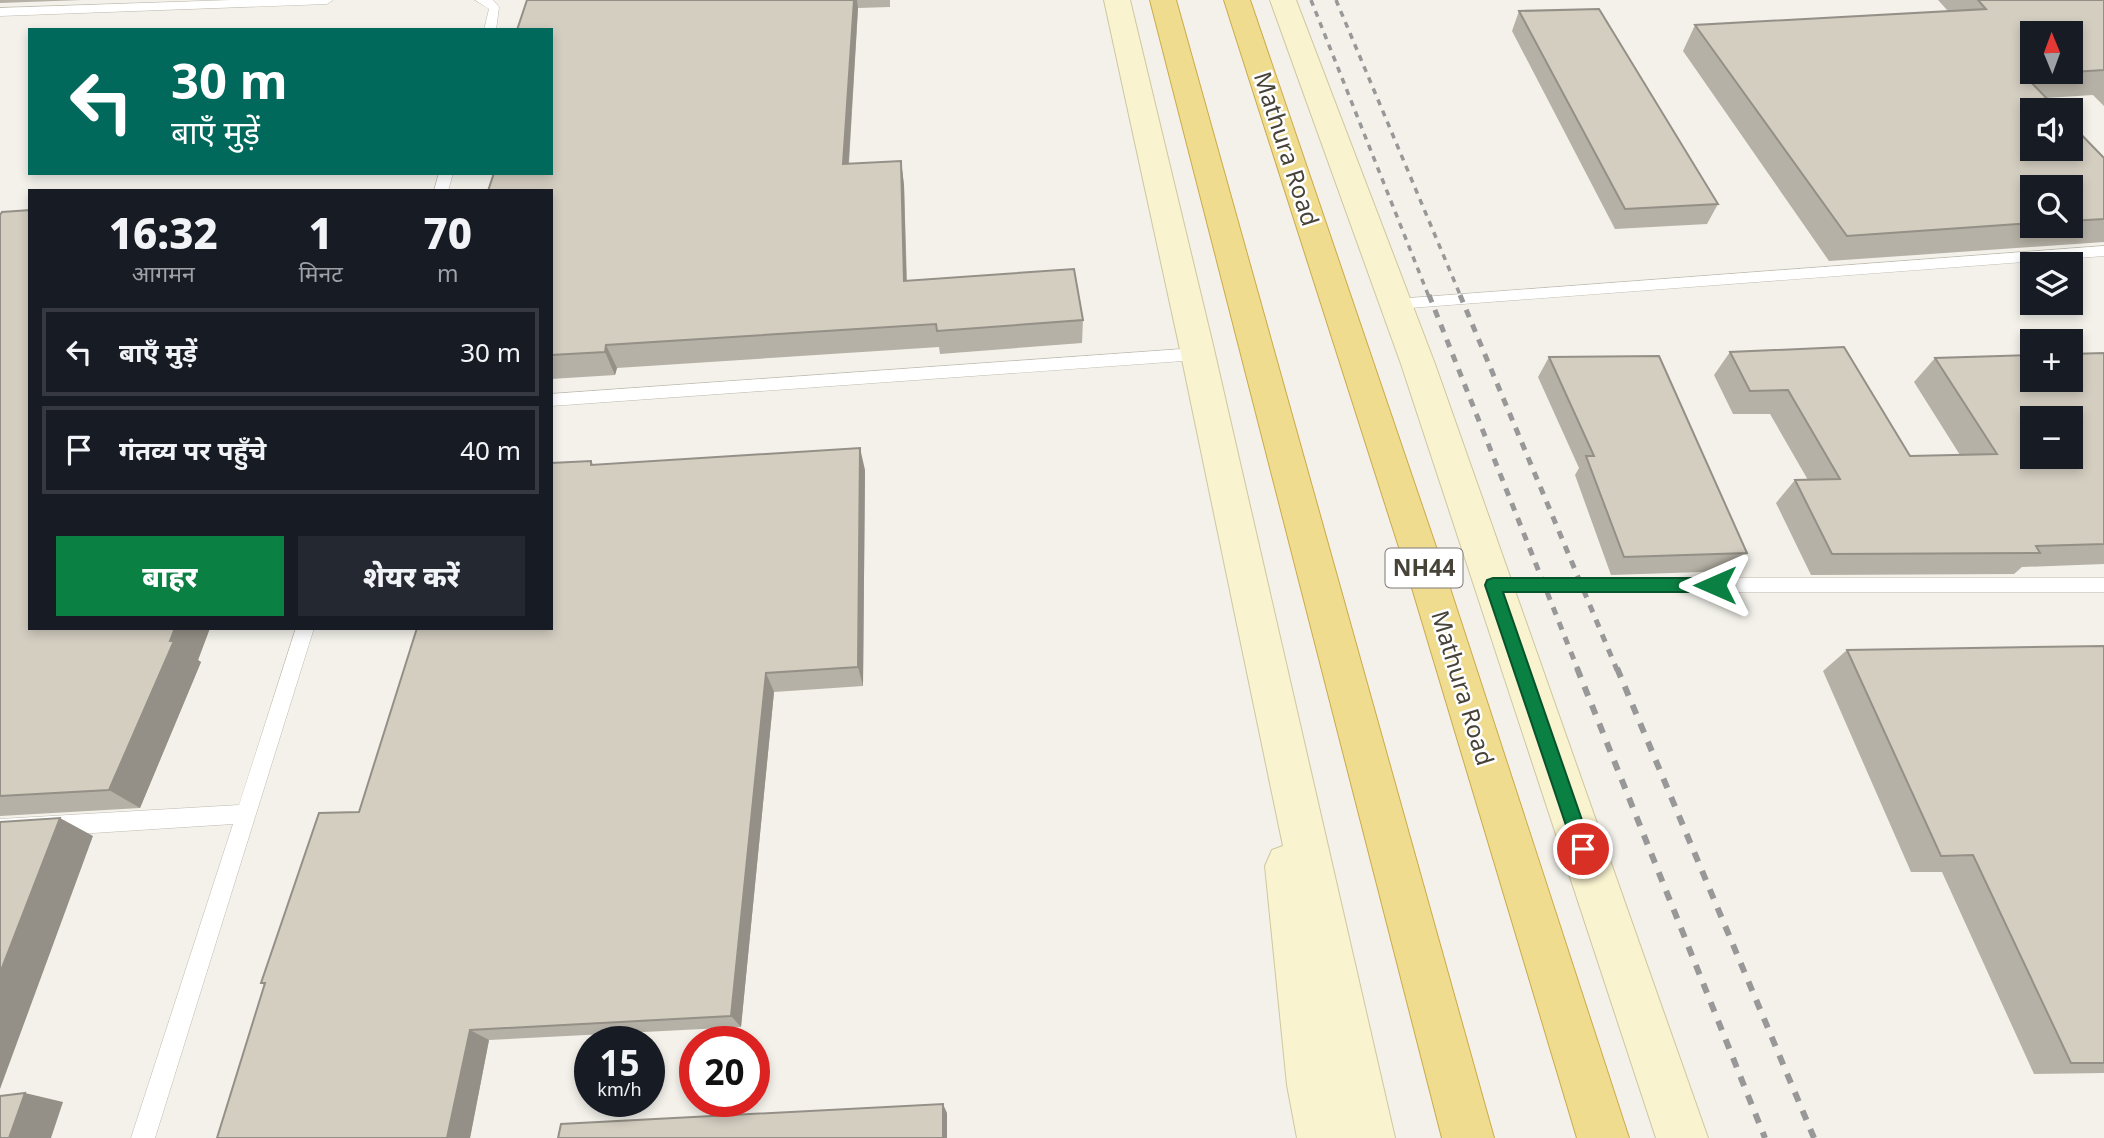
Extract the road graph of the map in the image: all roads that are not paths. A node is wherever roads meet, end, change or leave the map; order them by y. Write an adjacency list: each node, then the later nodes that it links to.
1 (327, 0): 7 (lane)
2 (481, 0): 8 (lane)
3 (1116, 0): 11 (main road)
4 (1163, 0): 23 (highway)
5 (1237, 0): 24 (highway, Mathura Road / NH44)
6 (1283, 0): 10 (main road)
7 (0, 12)
8 (490, 28)
9 (2104, 251): 10 (lane)
10 (1396, 304): 13 (main road)
11 (1197, 354): 12 (lane); 16 (main road)
12 (553, 400)
13 (1493, 585): 14 (lane); 19 (main road)
14 (2104, 585)
15 (304, 630): 17 (lane)
16 (1265, 661): 21 (main road); 22 (main road)
17 (246, 814): 18 (lane); 20 (lane)
18 (0, 829)
19 (1637, 1007): 25 (main road); 26 (main road)
20 (144, 1138)
21 (1323, 1138)
22 (1369, 1138)
23 (1468, 1138)
24 (1603, 1138)
25 (1682, 1138)
26 (1711, 1138)

